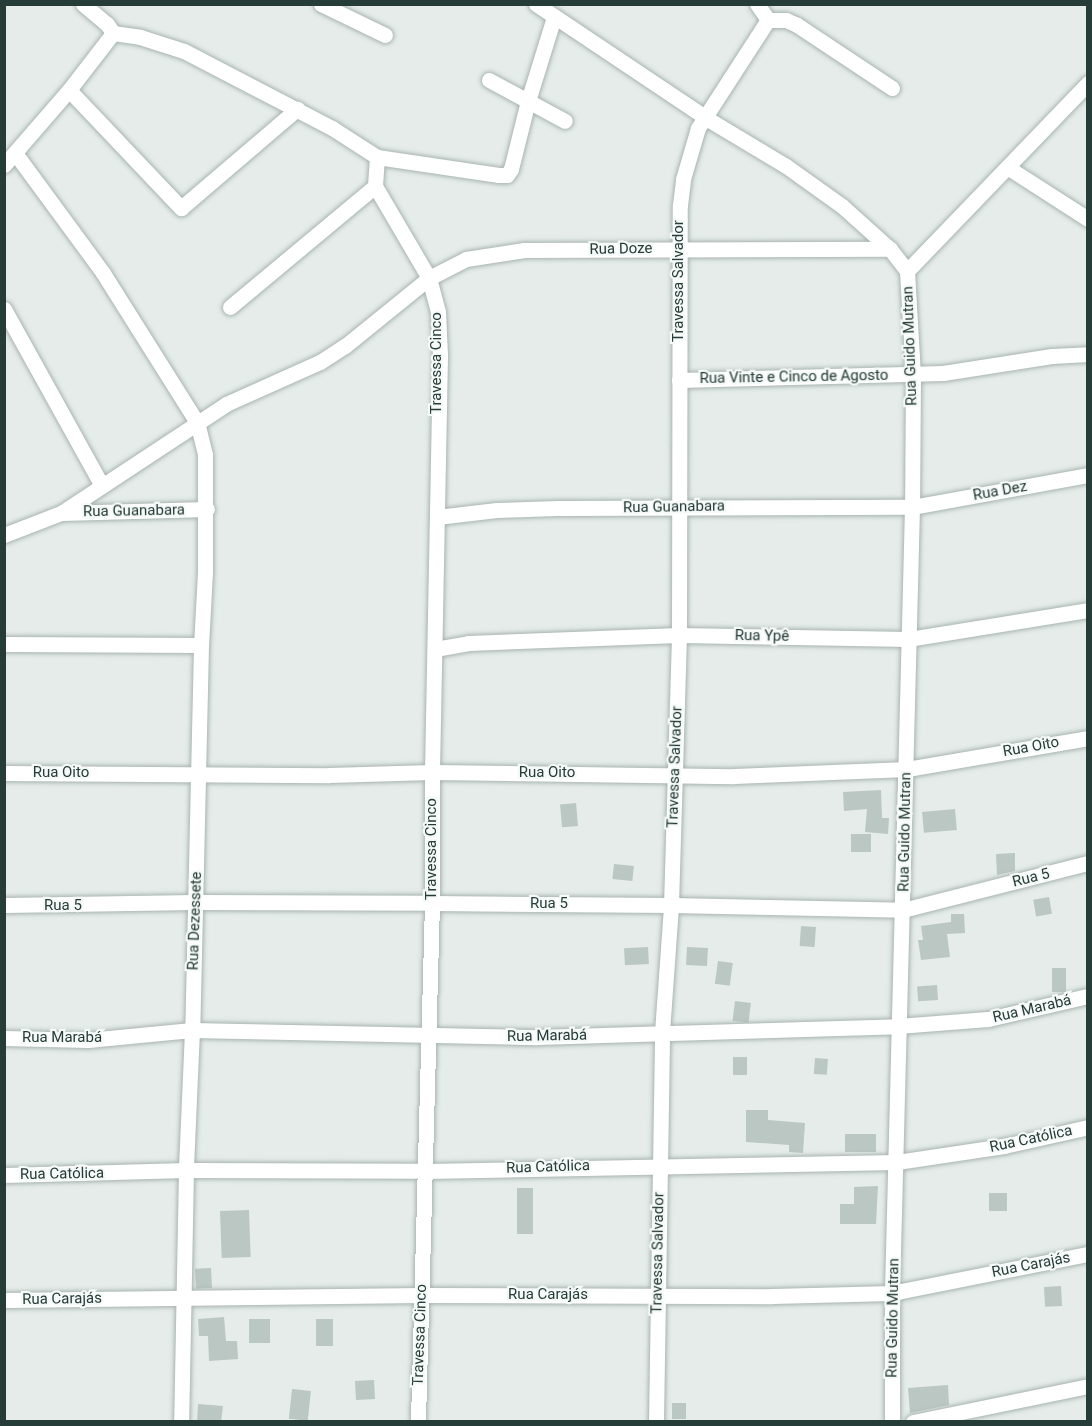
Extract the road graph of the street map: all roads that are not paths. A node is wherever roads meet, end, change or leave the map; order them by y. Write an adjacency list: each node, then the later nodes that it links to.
1 (321, 4): 8 (street)
2 (536, 4): 5 (street, Rua Guido Mutran)
3 (757, 4): 6 (street)
4 (90, 7): 7 (street)
5 (554, 17): 13 (street); 15 (street, Rua Guido Mutran)
6 (768, 20): 11 (street); 15 (street, Travessa Salvador)
7 (113, 33): 12 (street); 14 (street)
8 (385, 35)
9 (489, 80): 13 (street)
10 (1088, 83): 19 (street)
11 (892, 88)
12 (69, 90): 14 (street); 18 (street)
13 (528, 101): 16 (street); 17 (street)
14 (297, 109): 17 (street)
15 (706, 118): 22 (street, Travessa Salvador); 23 (street, Rua Guido Mutran)
16 (565, 121)
17 (377, 157): 20 (street)
18 (10, 159): 31 (street, Rua Dezessete)
19 (1007, 167): 21 (street); 24 (street)
20 (375, 186): 25 (street, Travessa Cinco); 26 (street)
21 (1088, 219)
22 (680, 248): 23 (street, Rua Doze); 25 (street, Rua Doze); 30 (street, Travessa Salvador)
23 (890, 249): 24 (street, Rua Guido Mutran)
24 (907, 271): 29 (street, Rua Guido Mutran)
25 (429, 278): 31 (street, Rua Doze); 38 (street, Travessa Cinco)
26 (230, 307)
27 (4, 309): 33 (street)
28 (1088, 354): 29 (street, Rua Vinte e Cinco de Agosto)
29 (913, 374): 30 (street, Rua Vinte e Cinco de Agosto); 35 (street, Rua Guido Mutran)
30 (679, 380): 34 (street, Travessa Salvador)
31 (196, 422): 33 (street, Rua Doze); 36 (street, Rua Dezessete)
32 (1088, 476): 35 (street, Rua Dez)
33 (102, 486): 37 (street, Rua Doze)
34 (679, 507): 35 (street, Rua Guanabara); 38 (street, Rua Guanabara); 41 (street, Travessa Salvador)
35 (912, 507): 42 (street, Rua Guido Mutran)
36 (207, 509): 37 (street, Rua Guanabara); 44 (street, Rua Dezessete)
37 (61, 513): 39 (street)
38 (437, 517): 45 (street, Travessa Cinco)
39 (5, 534)
40 (1088, 610): 42 (street, Rua Ypê)
41 (680, 634): 42 (street, Rua Ypê); 45 (street, Rua Ypê); 51 (street, Travessa Salvador)
42 (909, 639): 47 (street, Rua Guido Mutran)
43 (4, 644): 44 (street)
44 (201, 645): 50 (street, Rua Dezessete)
45 (435, 649): 48 (street, Travessa Cinco)
46 (1088, 738): 47 (street, Rua Oito)
47 (907, 769): 51 (street, Rua Oito); 57 (street, Rua Guido Mutran)
48 (432, 772): 50 (street, Rua Oito); 51 (street, Rua Oito); 54 (street, Travessa Cinco)
49 (4, 773): 50 (street, Rua Oito)
50 (200, 773): 53 (street, Rua Dezessete)
51 (674, 773): 56 (street, Travessa Salvador)
52 (1088, 864): 57 (street, Rua 5)
53 (195, 902): 54 (street, Rua 5); 55 (street, Rua 5); 60 (street, Rua Dezessete)
54 (432, 903): 56 (street, Rua 5); 62 (street, Travessa Cinco)
55 (4, 905)
56 (670, 905): 57 (street, Rua 5); 61 (street, Travessa Salvador)
57 (903, 910): 59 (street, Rua Guido Mutran)
58 (1088, 996): 59 (street, Rua Marabá)
59 (898, 1026): 61 (street, Rua Marabá); 65 (street, Rua Guido Mutran)
60 (192, 1030): 62 (street, Rua Marabá); 63 (street, Rua Marabá); 67 (street, Rua Dezessete)
61 (662, 1032): 62 (street, Rua Marabá); 66 (street, Travessa Salvador)
62 (429, 1036): 68 (street, Travessa Cinco)
63 (4, 1038)
64 (1088, 1127): 65 (street, Rua Católica)
65 (897, 1162): 66 (street, Rua Católica); 71 (street, Rua Guido Mutran)
66 (659, 1164): 68 (street, Rua Católica); 73 (street, Travessa Salvador)
67 (186, 1170): 68 (street, Rua Católica); 69 (street, Rua Católica); 74 (street, Rua Dezessete)
68 (425, 1171): 72 (street, Travessa Cinco)
69 (4, 1175)
70 (1088, 1254): 71 (street, Rua Carajás)
71 (892, 1293): 73 (street, Rua Carajás); 80 (street, Rua Guido Mutran)
72 (422, 1295): 73 (street, Rua Carajás); 74 (street, Rua Carajás); 78 (street, Travessa Cinco)
73 (657, 1296): 79 (street, Travessa Salvador)
74 (183, 1298): 75 (street, Rua Carajás); 77 (street, Rua Dezessete)
75 (4, 1300)
76 (1088, 1386): 81 (street)
77 (181, 1422)
78 (418, 1422)
79 (656, 1422)
80 (892, 1422)
81 (913, 1422)

